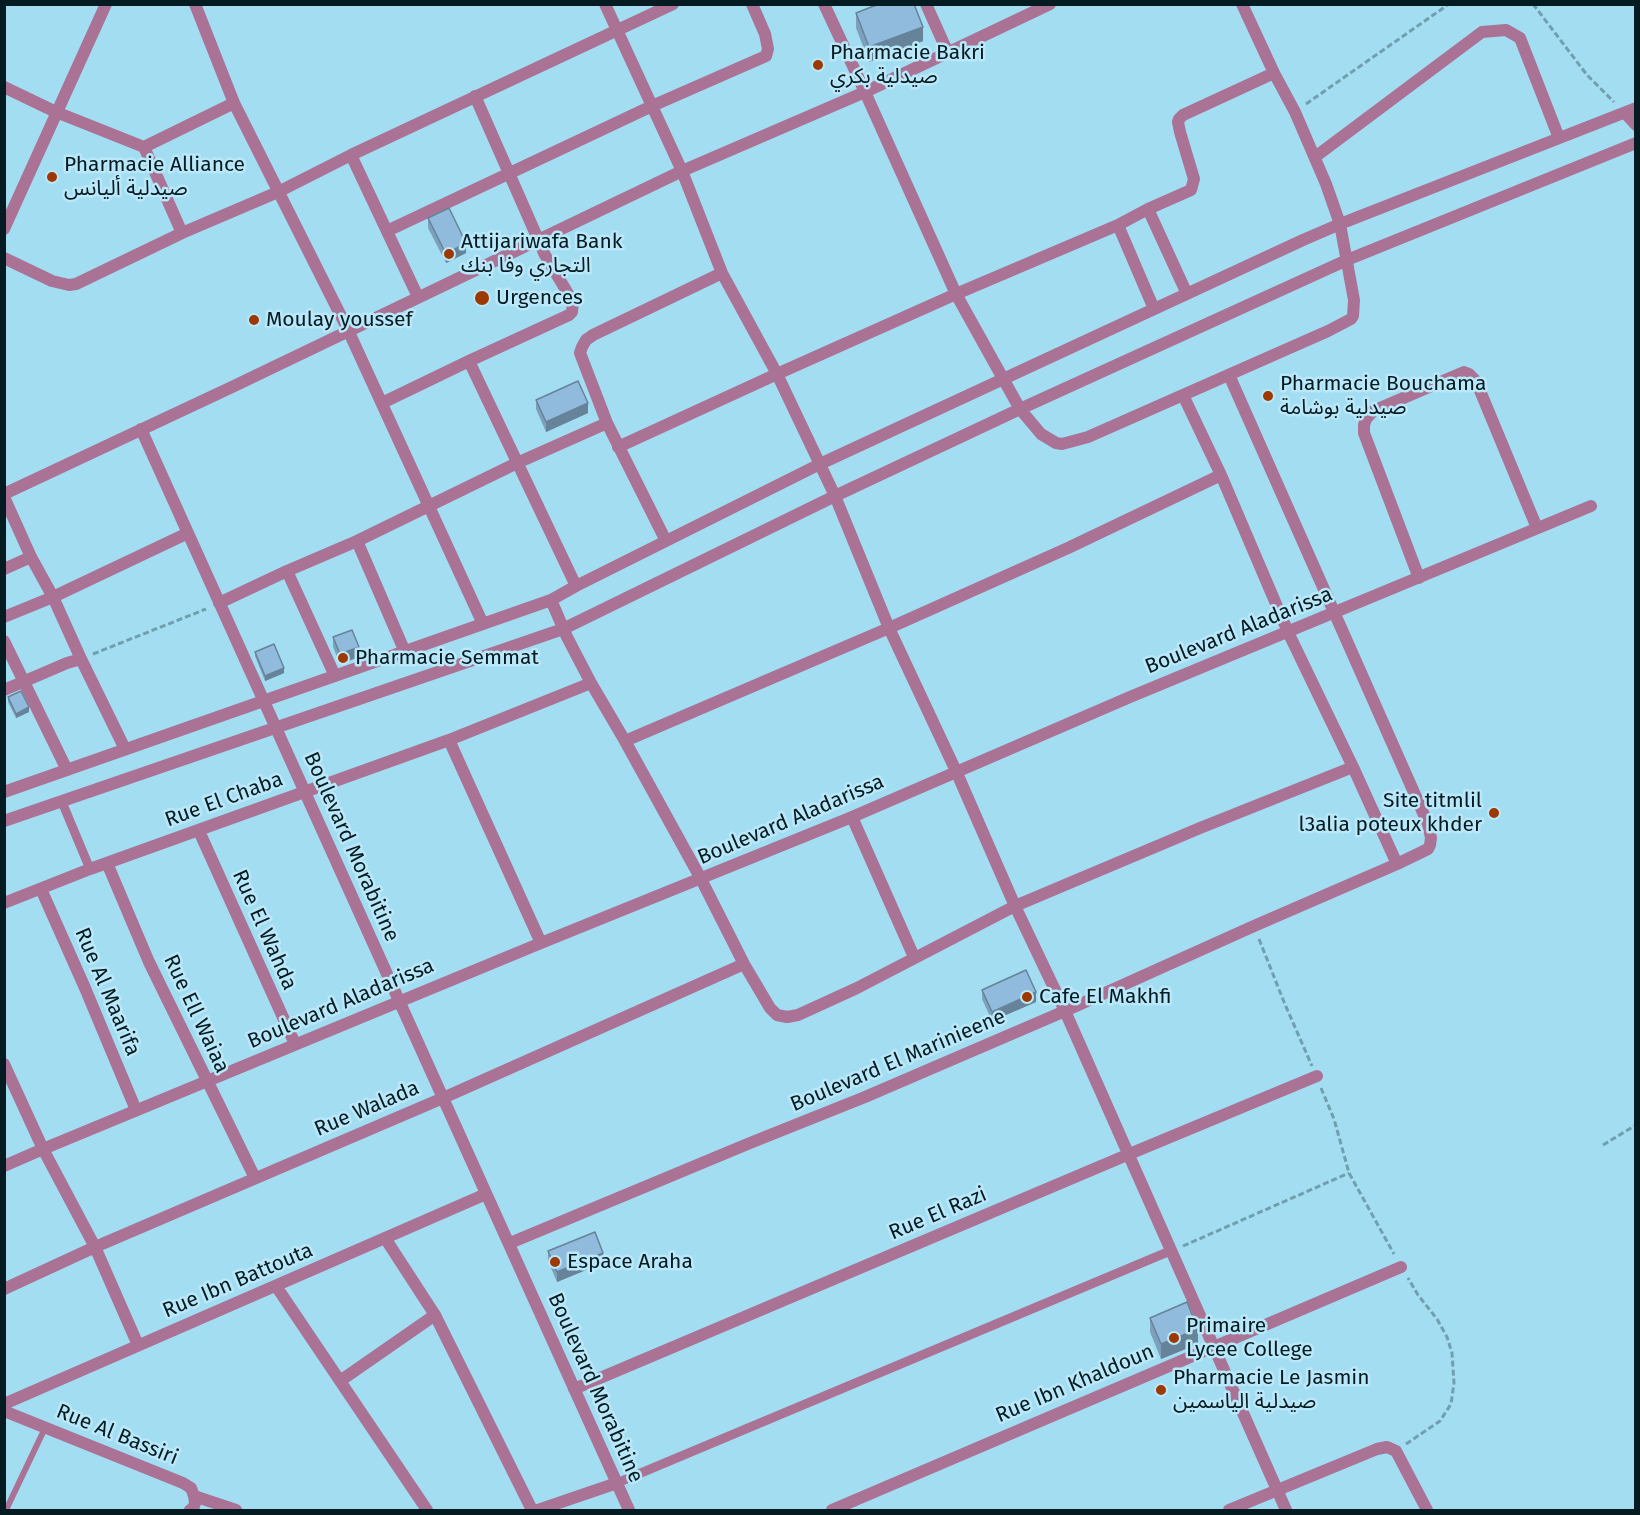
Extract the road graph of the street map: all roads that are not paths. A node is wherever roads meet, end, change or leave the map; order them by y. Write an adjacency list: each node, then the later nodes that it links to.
1 (106, 4): 19 (street)
2 (195, 4): 16 (street)
3 (605, 4): 10 (street)
4 (673, 4): 10 (street)
5 (752, 4): 17 (street)
6 (824, 4): 14 (street)
7 (926, 4): 11 (street)
8 (1050, 4): 11 (street)
9 (1242, 4): 12 (street)
10 (617, 31): 15 (street); 17 (street)
11 (948, 53): 14 (street)
12 (1274, 73): 25 (street); 29 (street)
13 (4, 87): 19 (street)
14 (865, 92): 26 (street); 39 (street)
15 (475, 96): 24 (street); 27 (street)
16 (234, 103): 23 (street); 28 (street)
17 (652, 106): 26 (street); 27 (street)
18 (1630, 111): 20 (street); 21 (street)
19 (56, 112): 23 (street); 32 (street)
20 (1635, 125)
21 (1559, 138): 25 (street); 30 (street)
22 (1635, 143): 37 (street)
23 (144, 147): 34 (street)
24 (351, 154): 28 (street); 33 (street)
25 (1314, 157): 30 (street)
26 (682, 171): 35 (street); 38 (street)
27 (509, 174): 33 (street); 35 (street)
28 (278, 192): 34 (street); 43 (street)
29 (1148, 209): 31 (street); 40 (street)
30 (1340, 224): 37 (street); 40 (street)
31 (1118, 225): 39 (street); 42 (street)
32 (4, 229)
33 (387, 231): 41 (street)
34 (183, 233): 36 (street)
35 (538, 239): 41 (street); 44 (street)
36 (4, 258)
37 (1347, 260): 46 (street); 50 (street)
38 (722, 273): 45 (street); 51 (street)
39 (956, 294): 45 (street); 47 (street)
40 (1187, 294): 42 (street)
41 (418, 297): 43 (street)
42 (1154, 309): 47 (street)
43 (348, 330): 49 (street); 52 (street)
44 (469, 361): 49 (street); 54 (street)
45 (777, 374): 53 (street); 55 (street)
46 (1228, 375): 48 (street); 73 (street)
47 (1004, 380): 50 (street); 55 (street)
48 (1183, 395): 50 (street); 56 (street)
49 (382, 403): 59 (street)
50 (1020, 409): 58 (street)
51 (607, 423): 53 (street); 54 (street)
52 (141, 429): 57 (street); 62 (street, Boulevard Morabitine)
53 (618, 447): 64 (street)
54 (517, 463): 59 (street); 69 (street)
55 (820, 464): 58 (street); 64 (street)
56 (1221, 475): 76 (street); 78 (street)
57 (4, 496): 65 (street)
58 (835, 496): 76 (street); 77 (street)
59 (429, 506): 63 (street); 75 (street)
60 (1591, 506): 61 (street, Boulevard Aladarissa)
61 (1537, 528): 68 (street, Boulevard Aladarissa); 68 (street)
62 (188, 533): 70 (street); 72 (street, Boulevard Morabitine)
63 (357, 541): 67 (street); 80 (street)
64 (666, 541): 69 (street)
65 (31, 557): 66 (street); 70 (street)
66 (4, 569)
67 (287, 571): 72 (street); 82 (street)
68 (1419, 578): 73 (street, Boulevard Aladarissa)
69 (576, 586): 71 (street)
70 (53, 597): 74 (street); 81 (street)
71 (551, 600): 75 (street); 77 (street)
72 (219, 603): 86 (street, Boulevard Morabitine)
73 (1334, 613): 78 (street, Boulevard Aladarissa); 101 (street, Boulevard El Marinieene)
74 (4, 617)
75 (483, 624): 80 (street)
76 (889, 628): 89 (street); 93 (street)
77 (563, 629): 84 (street); 87 (street)
78 (1288, 633): 91 (street); 93 (street, Boulevard Aladarissa)
79 (4, 641): 83 (street)
80 (405, 652): 82 (street)
81 (81, 659): 83 (street); 90 (street)
82 (335, 676): 86 (street)
83 (23, 682): 85 (street); 92 (street)
84 (591, 683): 88 (street, Rue El Chaba); 89 (street)
85 (4, 690)
86 (264, 701): 87 (street, Boulevard Morabitine); 90 (street)
87 (276, 728): 94 (street, Boulevard Morabitine); 96 (street)
88 (448, 740): 94 (street, Rue El Chaba); 107 (street)
89 (625, 741): 103 (street)
90 (125, 749): 92 (street)
91 (1353, 767): 101 (street); 106 (street)
92 (67, 770): 95 (street)
93 (956, 771): 97 (street, Boulevard Aladarissa); 106 (street)
94 (304, 791): 99 (street, Rue El Chaba); 110 (street, Boulevard Morabitine)
95 (4, 792)
96 (62, 802): 98 (street); 102 (street)
97 (852, 817): 103 (street, Boulevard Aladarissa); 108 (street)
98 (4, 821)
99 (199, 831): 100 (street, Rue El Chaba); 112 (street, Rue El Wahda)
100 (107, 863): 102 (street, Rue El Chaba); 115 (street, Rue Ell Waiaa)
101 (1397, 864): 111 (street, Boulevard El Marinieene)
102 (90, 869): 104 (street, Rue El Chaba)
103 (701, 879): 107 (street, Boulevard Aladarissa); 109 (street)
104 (41, 889): 105 (street, Rue El Chaba); 117 (street, Rue Al Maarifa)
105 (4, 903)
106 (1015, 906): 108 (street); 111 (street)
107 (541, 942): 110 (street, Boulevard Aladarissa)
108 (914, 957): 109 (street)
109 (744, 964): 116 (street, Rue Walada)
110 (399, 1001): 112 (street, Boulevard Aladarissa); 116 (street, Boulevard Morabitine)
111 (1065, 1011): 119 (street); 124 (street, Boulevard El Marinieene)
112 (295, 1044): 115 (street, Boulevard Aladarissa)
113 (4, 1064): 118 (street)
114 (1317, 1076): 119 (street, Rue El Razi)
115 (207, 1082): 117 (street, Boulevard Aladarissa); 121 (street, Rue Ell Waiaa)
116 (443, 1098): 121 (street, Rue Walada); 122 (street, Boulevard Morabitine)
117 (136, 1110): 118 (street, Boulevard Aladarissa)
118 (43, 1149): 120 (street, Boulevard Aladarissa); 125 (street)
119 (1127, 1155): 126 (street); 134 (street, Rue El Razi)
120 (4, 1166)
121 (255, 1178): 125 (street, Rue Walada)
122 (486, 1194): 123 (street, Rue Ibn Battouta); 124 (street, Boulevard Morabitine)
123 (385, 1238): 128 (street, Rue Ibn Battouta); 130 (street)
124 (510, 1243): 134 (street, Boulevard Morabitine)
125 (95, 1247): 129 (street, Rue Walada); 131 (street)
126 (1170, 1251): 132 (street); 138 (street)
127 (1401, 1267): 132 (street, Rue Ibn Khaldoun)
128 (276, 1286): 131 (street, Rue Ibn Battouta); 133 (street)
129 (4, 1289)
130 (435, 1315): 133 (street); 145 (street)
131 (138, 1345): 135 (street, Rue Ibn Battouta)
132 (1213, 1347): 139 (street); 148 (street, Rue Ibn Khaldoun)
133 (340, 1381): 144 (street)
134 (574, 1389): 138 (street, Boulevard Morabitine)
135 (4, 1404)
136 (4, 1411): 137 (street, Rue Al Bassiri)
137 (45, 1427): 140 (street, Rue Al Bassiri); 141 (lane)
138 (617, 1483): 146 (street); 147 (street, Boulevard Morabitine)
139 (1277, 1490): 149 (street); 150 (street); 151 (street)
140 (194, 1496): 142 (street); 143 (street, Rue Al Bassiri)
141 (6, 1510)
142 (190, 1510)
143 (236, 1510)
144 (427, 1510)
145 (532, 1510)
146 (538, 1510)
147 (629, 1510)
148 (831, 1510)
149 (1229, 1510)
150 (1286, 1510)
151 (1427, 1510)

